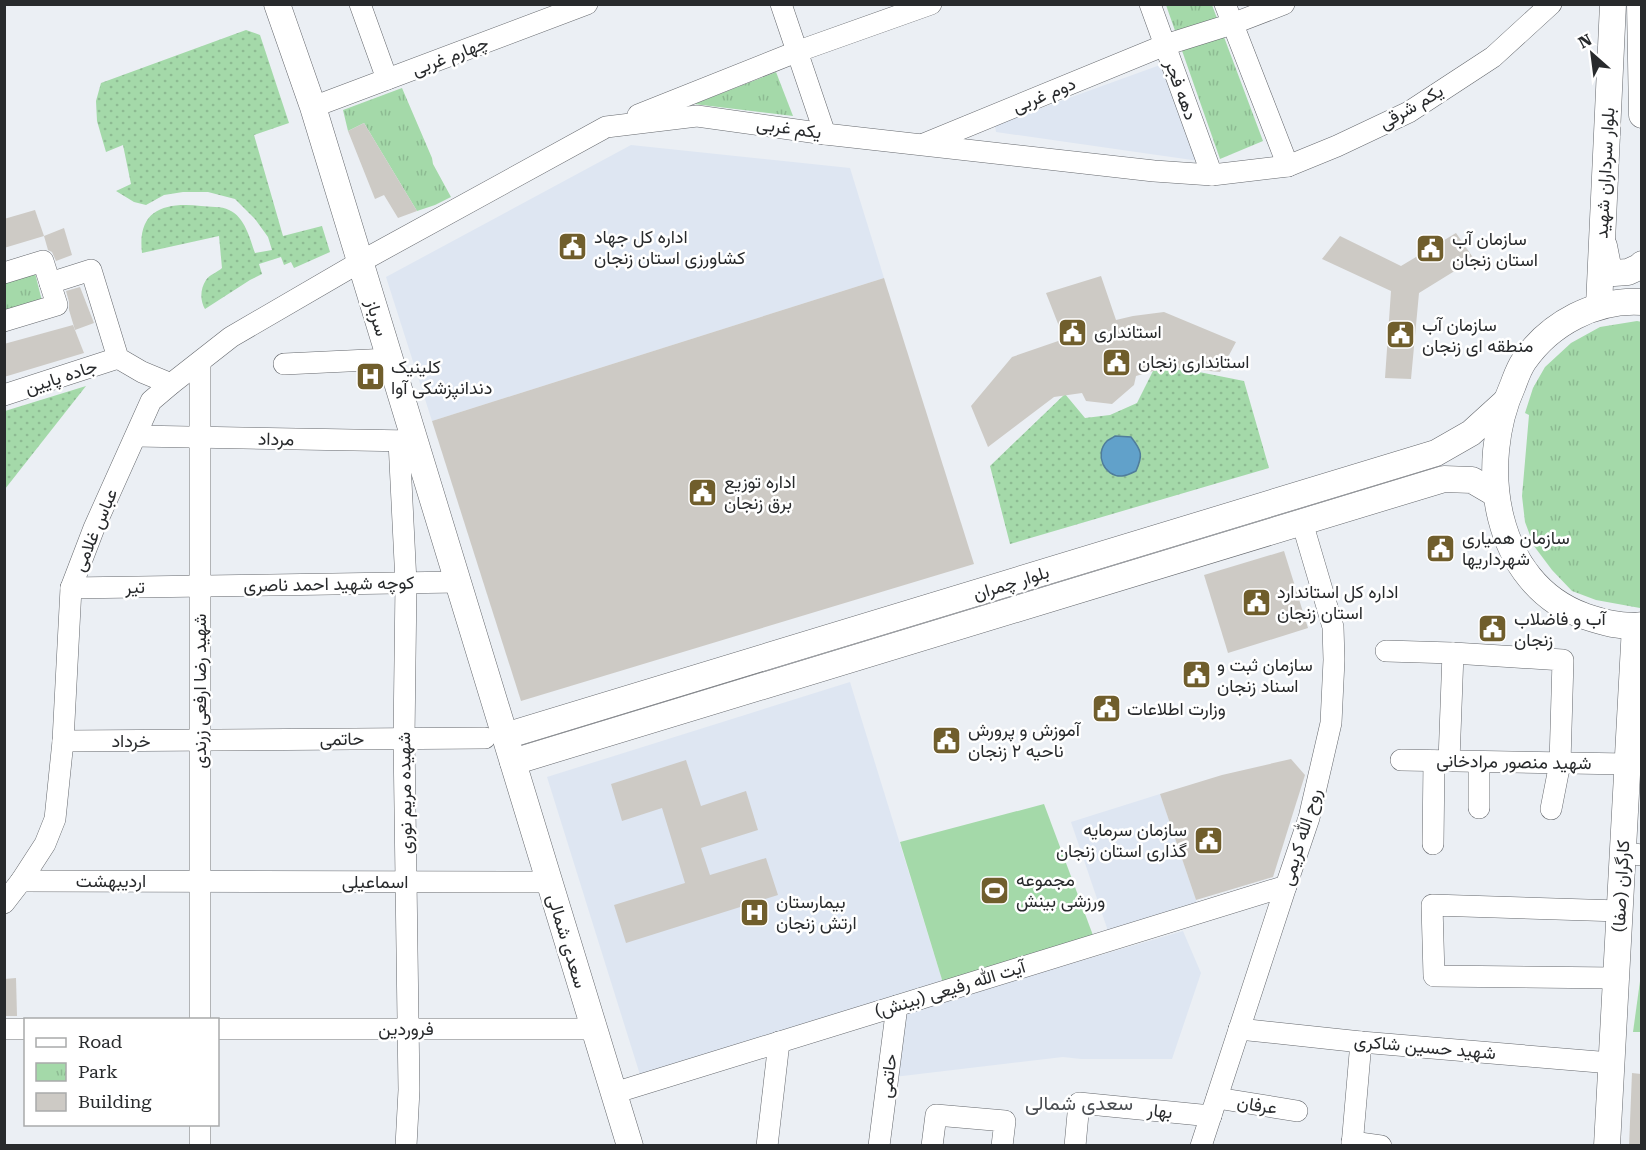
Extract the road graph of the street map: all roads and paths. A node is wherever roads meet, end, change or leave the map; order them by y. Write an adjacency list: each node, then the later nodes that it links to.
1 (277, 4): 15 (main road, سرباز)
2 (360, 4): 14 (street)
3 (587, 4): 14 (street, چهارم غربی)
4 (781, 4): 13 (street)
5 (931, 4): 13 (street)
6 (1150, 4): 12 (street, دهه فجر)
7 (1284, 4): 11 (street, دوم غربی)
8 (1551, 4): 20 (street, یکم شرقی)
9 (1613, 4): 23 (main road, بلوار سرداران شهید)
10 (1640, 4): 16 (main road, بلوار سرداران شهید)
11 (1228, 14): 12 (street, دوم غربی); 20 (street)
12 (1165, 45): 19 (street, دوم غربی); 22 (street, دهه فجر)
13 (796, 52): 17 (street); 18 (street)
14 (387, 80): 15 (street, چهارم غربی)
15 (313, 107): 24 (main road, سرباز)
16 (1641, 115)
17 (606, 128): 18 (street, یکم غربی); 24 (street, یکم غربی)
18 (825, 134): 19 (street, یکم غربی)
19 (923, 145): 22 (street, یکم غربی)
20 (1288, 166): 21 (street, یکم شرقی)
21 (1250, 170): 22 (street, یکم غربی)
22 (1212, 175)
23 (1602, 240): 25 (main road); 29 (main road, بلوار سرداران شهید)
24 (360, 262): 32 (main road, سرباز); 33 (street, عباس غلامی)
25 (1641, 264)
26 (4, 273): 27 (street)
27 (50, 283): 30 (street); 31 (street)
28 (1641, 302): 29 (main road)
29 (1599, 306): 37 (main road)
30 (4, 321)
31 (118, 358): 35 (street); 36 (street, جاده پایین)
32 (390, 359): 34 (street); 40 (main road, سرباز)
33 (200, 362): 35 (street, عباس غلامی); 39 (street, شهید رضا ارفعی زرندی)
34 (284, 364)
35 (171, 384): 38 (street, عباس غلامی)
36 (4, 395)
37 (1504, 403): 41 (main road, بلوار چمران); 43 (main road)
38 (136, 436): 39 (street, مرداد); 48 (street, عباس غلامی)
39 (200, 438): 40 (street, مرداد); 47 (street, شهید رضا ارفعی زرندی)
40 (407, 441): 45 (main road, سرباز); 46 (street, شهیده مریم نوری)
41 (1450, 446): 42 (main road); 49 (main road, بلوار چمران)
42 (1452, 479): 43 (main road, بلوار چمران); 44 (main road, بلوار چمران)
43 (1496, 494): 51 (main road)
44 (1302, 522): 50 (main road, بلوار چمران); 75 (street, روح الله کریمی)
45 (458, 582): 46 (street, کوچه شهید احمد ناصری); 56 (main road, سرباز)
46 (406, 583): 47 (street, کوچه شهید احمد ناصری); 57 (street, شهیده مریم نوری)
47 (200, 586): 48 (street, تیر); 59 (street, شهید رضا ارفعی زرندی)
48 (70, 588): 58 (street, عباس غلامی)
49 (991, 589): 50 (main road); 54 (main road, بلوار چمران)
50 (999, 614): 60 (main road, بلوار چمران)
51 (1638, 625): 55 (main road, کارگران (صفا))
52 (1386, 651): 53 (street)
53 (1453, 653): 62 (street); 65 (street)
54 (560, 719): 56 (main road, بلوار چمران); 60 (main road)
55 (1635, 730): 66 (main road, کارگران (صفا))
56 (495, 737): 57 (street, حاتمی); 63 (main road, سعدی شمالی)
57 (404, 738): 59 (street, حاتمی); 73 (street, شهیده مریم نوری)
58 (63, 741): 59 (street, خرداد); 71 (street, عباس غلامی)
59 (200, 741): 72 (street, شهید رضا ارفعی زرندی)
60 (562, 747): 63 (main road, بلوار چمران)
61 (1401, 760): 62 (street, شهید منصور مرادخانی)
62 (1441, 761): 64 (street, شهید منصور مرادخانی); 69 (street)
63 (513, 762): 74 (main road, سعدی شمالی)
64 (1479, 762): 65 (street, شهید منصور مرادخانی); 67 (street)
65 (1560, 763): 66 (street, شهید منصور مرادخانی); 68 (street)
66 (1627, 764): 70 (main road, کارگران (صفا))
67 (1479, 808)
68 (1551, 809)
69 (1433, 844)
70 (1632, 854): 77 (main road, کارگران (صفا))
71 (21, 881): 72 (street, اردیبهشت); 76 (street, عباس غلامی)
72 (200, 882): 73 (street, اسماعیلی); 80 (street, شهید رضا ارفعی زرندی)
73 (406, 882): 74 (street, اسماعیلی); 84 (street, شهیده مریم نوری)
74 (549, 882): 85 (main road, سعدی شمالی)
75 (1286, 886): 79 (street, آیت الله رفیعی (بینش)); 86 (street, روح الله کریمی)
76 (4, 903)
77 (1620, 911): 78 (main road, کارگران (صفا)); 78 (street)
78 (1616, 978): 89 (main road, کارگران (صفا))
79 (897, 1005): 87 (street, آیت الله رفیعی (بینش)); 99 (street, حاتمی)
80 (200, 1018)
81 (4, 1029): 82 (street)
82 (24, 1029)
83 (219, 1029): 84 (street, فروردین)
84 (408, 1029): 85 (street, فروردین); 96 (street, شهیده مریم نوری)
85 (594, 1029): 90 (main road, سعدی شمالی)
86 (1239, 1029): 88 (street, شهید حسین شاکری); 91 (street, روح الله کریمی)
87 (779, 1042): 90 (street, آیت الله رفیعی (بینش)); 98 (street)
88 (1361, 1042): 89 (street, شهید حسین شاکری); 94 (street)
89 (1611, 1063): 105 (main road, کارگران (صفا))
90 (614, 1093): 97 (main road, سعدی شمالی)
91 (1214, 1107): 92 (street, عرفان); 102 (street, بهار); 103 (street, روح الله کریمی)
92 (1297, 1111)
93 (200, 1126): 95 (street)
94 (1352, 1144): 104 (street)
95 (200, 1146)
96 (406, 1146)
97 (630, 1146)
98 (767, 1146)
99 (879, 1146)
100 (932, 1146): 101 (street)
101 (1002, 1146)
102 (1075, 1146)
103 (1201, 1146)
104 (1381, 1146)
105 (1607, 1146)

